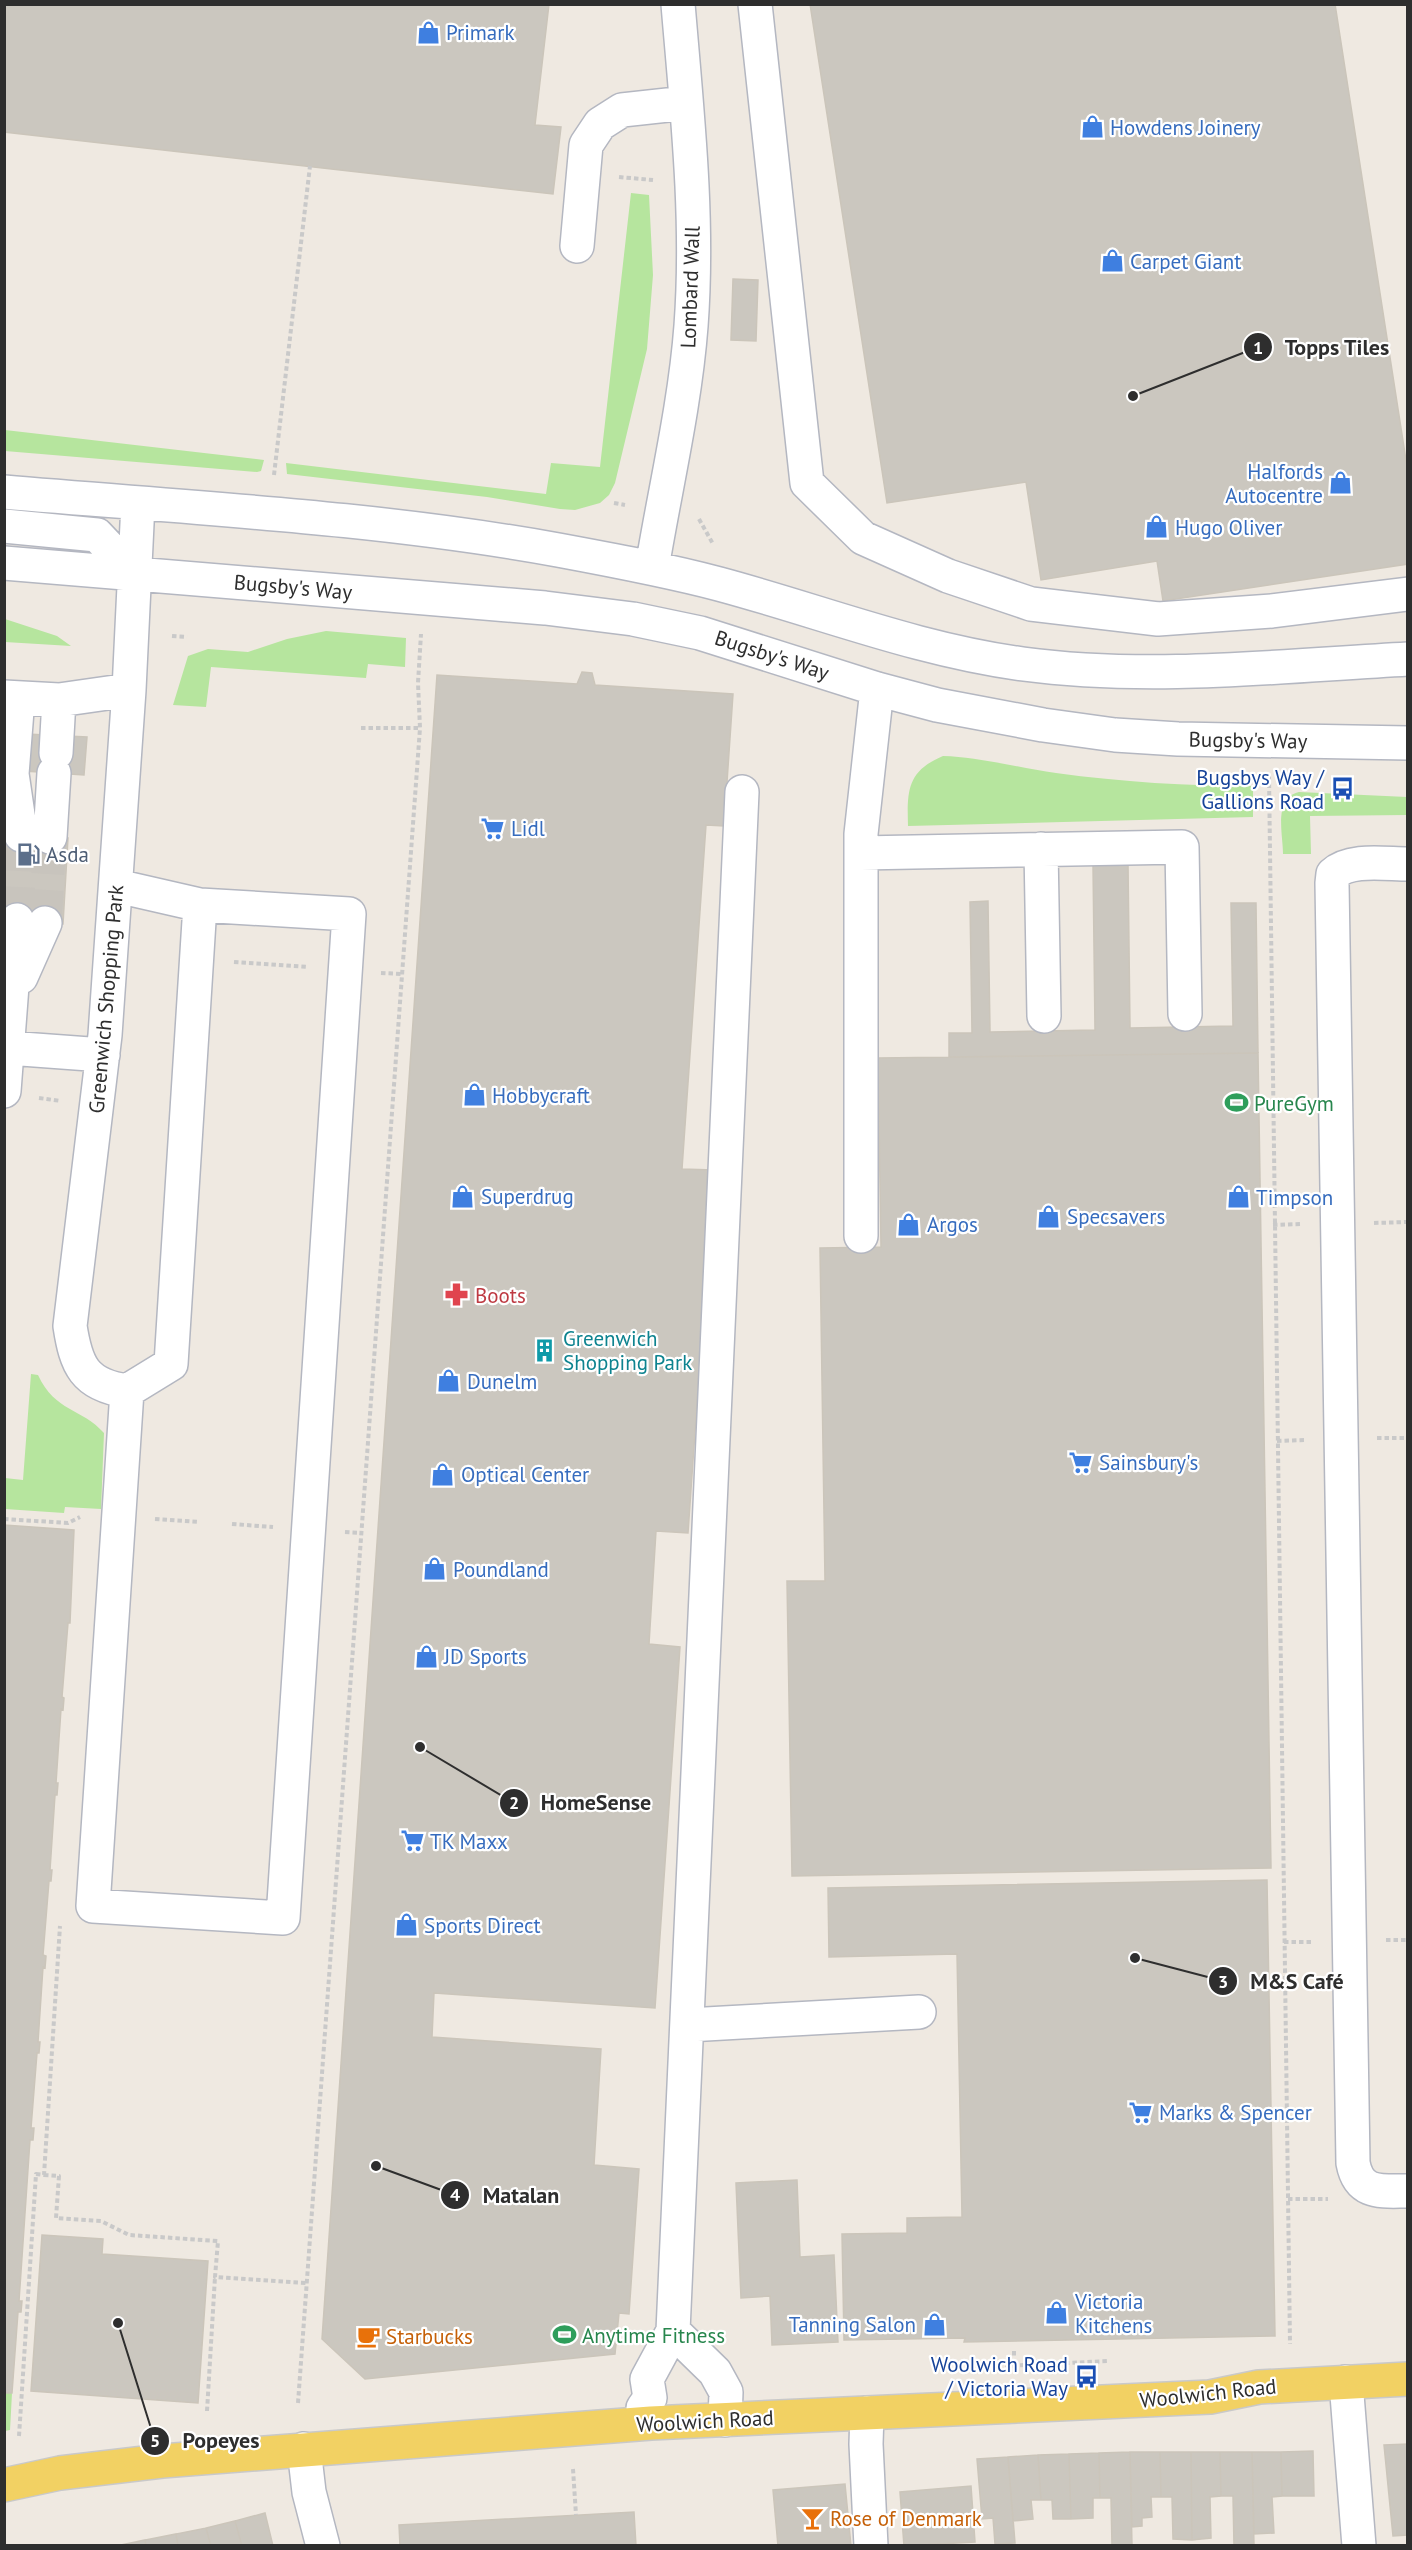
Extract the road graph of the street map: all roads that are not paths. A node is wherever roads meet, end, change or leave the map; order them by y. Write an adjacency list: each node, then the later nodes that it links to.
1 (678, 4): 3 (street, Lombard Wall)
2 (755, 4): 11 (street)
3 (686, 103): 4 (street); 9 (street, Lombard Wall)
4 (577, 246)
5 (4, 492): 6 (street)
6 (138, 503): 9 (street); 10 (street)
7 (4, 526): 10 (street)
8 (4, 563): 10 (street, Bugsby's Way)
9 (652, 568): 12 (street)
10 (134, 574): 13 (street, Bugsby's Way); 14 (street, Greenwich Shopping Park)
11 (1407, 594)
12 (1407, 659)
13 (877, 689): 17 (street, Bugsby's Way); 20 (street)
14 (129, 690): 16 (street); 22 (street, Greenwich Shopping Park)
15 (11, 697): 16 (street); 16 (street)
16 (58, 700)
17 (1407, 743)
18 (742, 792): 34 (street)
19 (1041, 849): 20 (street); 26 (street); 27 (street)
20 (861, 853): 31 (street)
21 (1407, 864): 35 (street)
22 (117, 886): 23 (street); 29 (street, Greenwich Shopping Park)
23 (200, 905): 32 (street); 32 (street)
24 (31, 922): 25 (street)
25 (9, 981): 28 (street)
26 (1185, 1014)
27 (1044, 1016)
28 (6, 1048): 29 (street); 30 (street)
29 (103, 1055): 32 (street, Greenwich Shopping Park)
30 (4, 1091)
31 (861, 1236)
32 (127, 1391)
33 (919, 2012): 34 (street)
34 (688, 2025): 36 (street)
35 (1407, 2191)
36 (673, 2331): 40 (street); 41 (street)
37 (1407, 2379): 38 (main road, Woolwich Road)
38 (1346, 2382): 39 (main road, Woolwich Road); 46 (street)
39 (867, 2413): 40 (main road, Woolwich Road); 45 (street)
40 (726, 2420): 41 (main road, Woolwich Road)
41 (644, 2423): 42 (main road, Woolwich Road)
42 (304, 2449): 43 (main road, Woolwich Road); 44 (street)
43 (4, 2485)
44 (323, 2546)
45 (871, 2546)
46 (1359, 2546)

